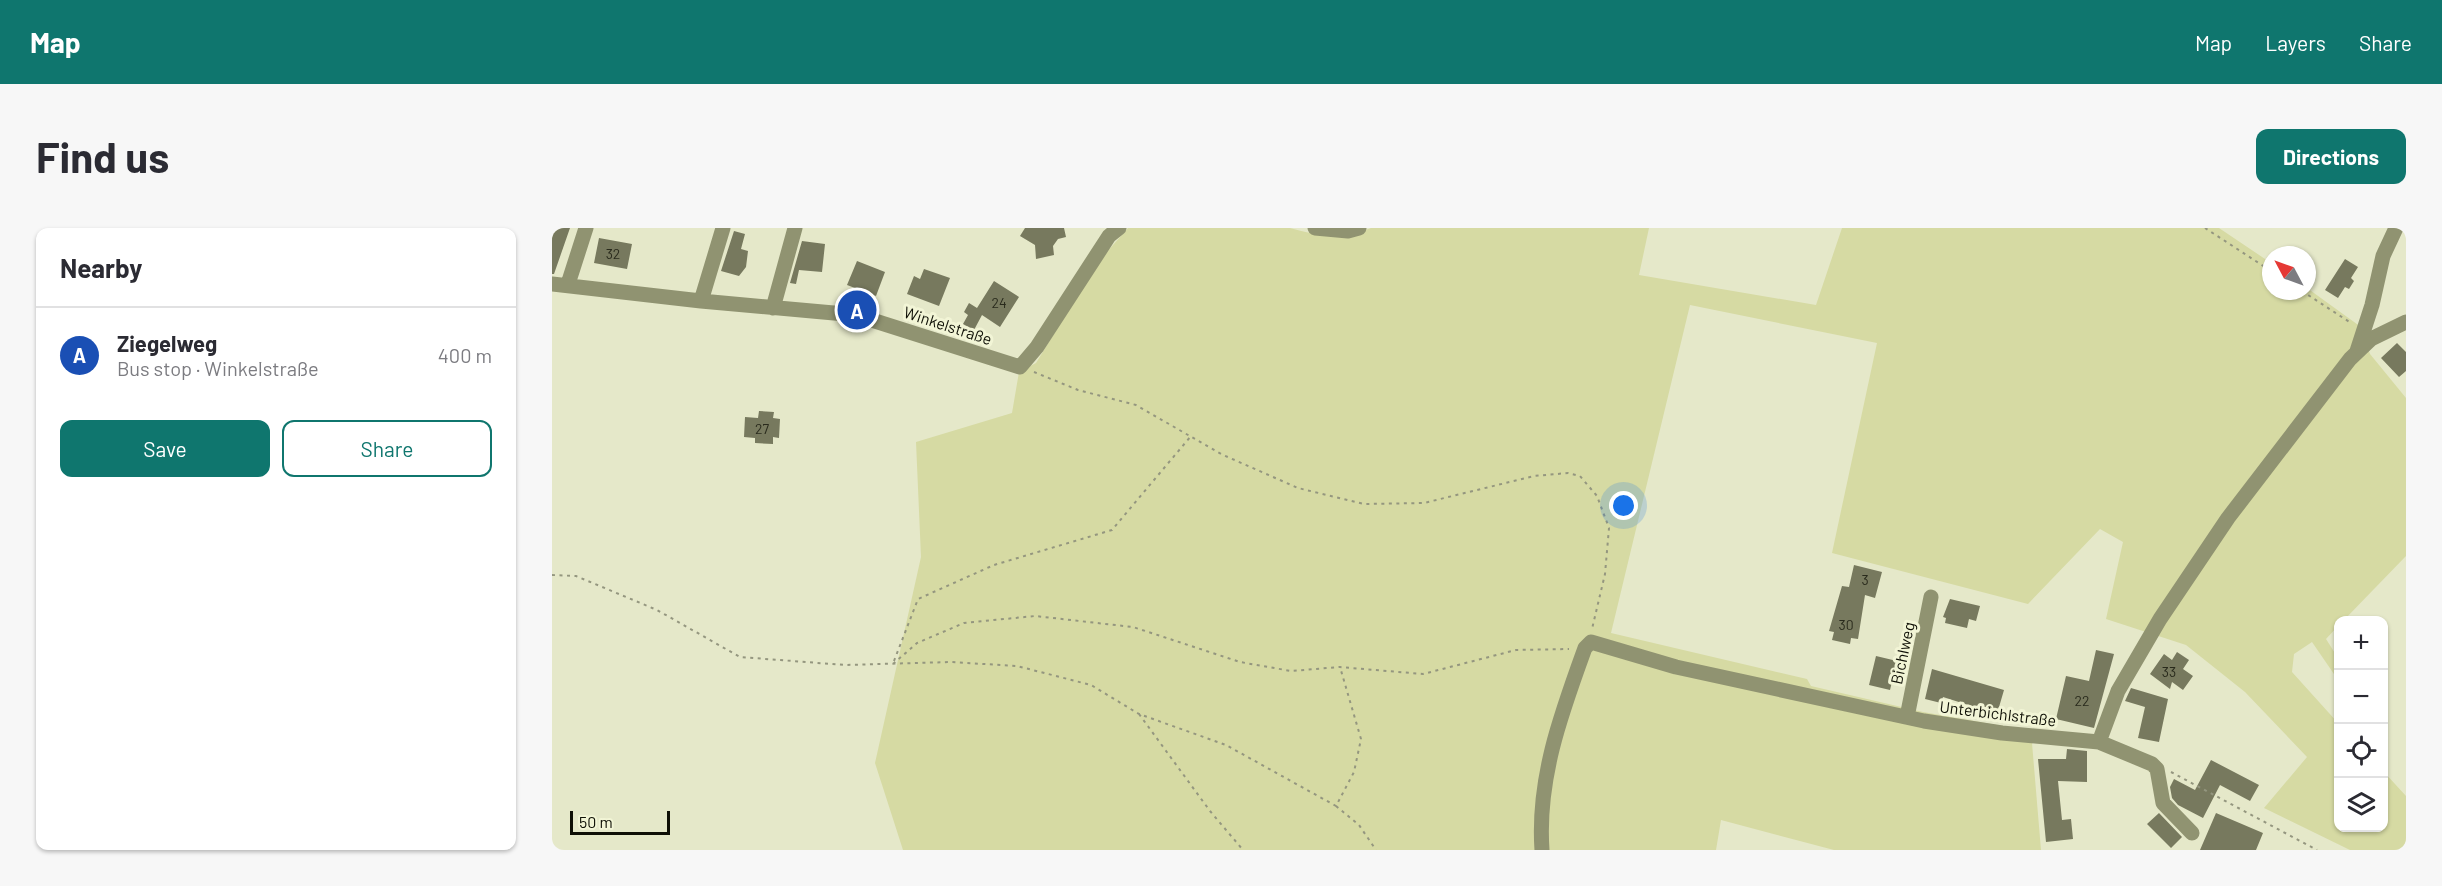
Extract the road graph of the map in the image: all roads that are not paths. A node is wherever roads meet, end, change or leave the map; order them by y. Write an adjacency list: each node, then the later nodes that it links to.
1 (586, 228): 9 (street)
2 (723, 228): 10 (street)
3 (795, 228): 12 (street)
4 (1119, 228): 12 (street, Winkelstraße)
5 (1316, 228): 6 (street)
6 (1359, 228)
7 (2396, 228): 11 (street)
8 (552, 284): 9 (street, Winkelstraße)
9 (568, 284): 10 (street, Winkelstraße)
10 (701, 301): 12 (street, Winkelstraße)
11 (2373, 305): 14 (street); 15 (street)
12 (773, 308)
13 (2406, 322): 14 (street)
14 (2391, 327): 15 (street)
15 (2358, 351): 18 (street)
16 (1931, 597): 17 (street, Bichlweg)
17 (1907, 717): 18 (street, Unterbichlstraße); 20 (street, Unterbichlstraße)
18 (2098, 742): 19 (street, Unterbichlstraße)
19 (2192, 833)
20 (1542, 850)

